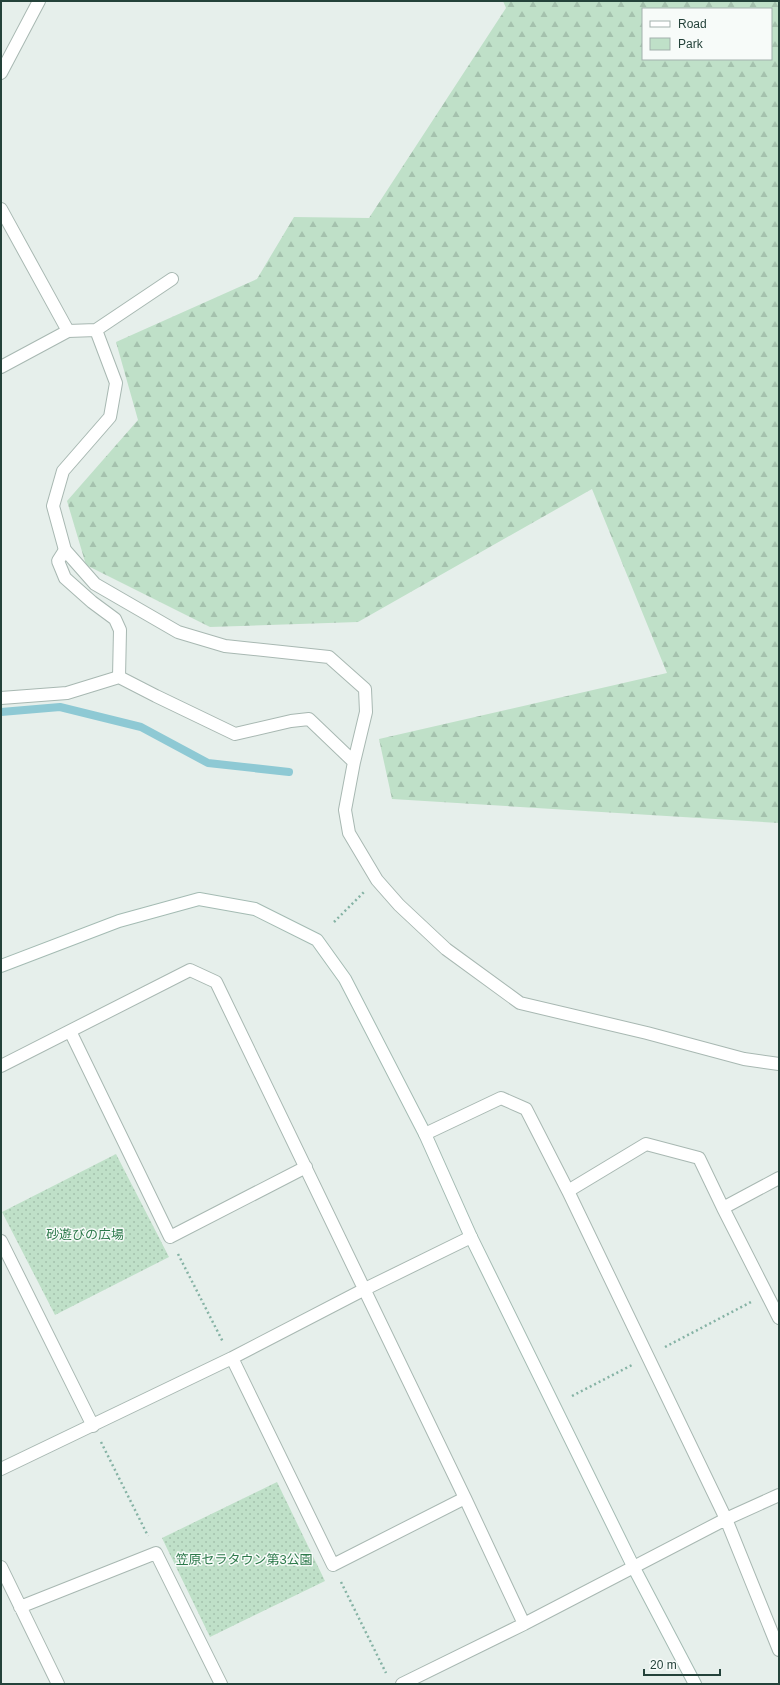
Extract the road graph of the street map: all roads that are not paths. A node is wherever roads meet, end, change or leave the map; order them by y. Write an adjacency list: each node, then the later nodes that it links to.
1 (39, 1): 2 (street)
2 (1, 73)
3 (1, 210): 4 (street)
4 (6, 229): 7 (street)
5 (172, 279): 6 (street)
6 (96, 330): 7 (street); 9 (street)
7 (68, 331): 8 (street)
8 (1, 367)
9 (65, 550): 10 (street); 12 (street)
10 (119, 676): 11 (street); 12 (street)
11 (1, 698)
12 (354, 762): 15 (street)
13 (1, 966): 17 (street)
14 (70, 1031): 16 (street); 18 (street); 18 (street)
15 (779, 1064)
16 (1, 1066)
17 (425, 1134): 20 (street); 22 (street)
18 (306, 1167): 24 (street)
19 (779, 1178): 21 (street)
20 (568, 1191): 21 (street); 31 (street)
21 (723, 1208): 25 (street)
22 (471, 1237): 24 (street); 33 (street)
23 (1, 1241): 27 (street)
24 (365, 1289): 26 (street); 30 (street)
25 (779, 1318)
26 (232, 1358): 27 (street); 30 (street)
27 (93, 1426): 28 (street)
28 (1, 1469)
29 (779, 1495): 31 (street)
30 (465, 1498): 35 (street)
31 (726, 1519): 33 (street); 36 (street)
32 (1, 1567): 34 (street)
33 (634, 1568): 35 (street); 40 (street)
34 (20, 1607): 37 (street); 38 (street)
35 (524, 1624): 39 (street)
36 (779, 1650)
37 (58, 1684)
38 (221, 1684)
39 (402, 1684)
40 (695, 1684)

